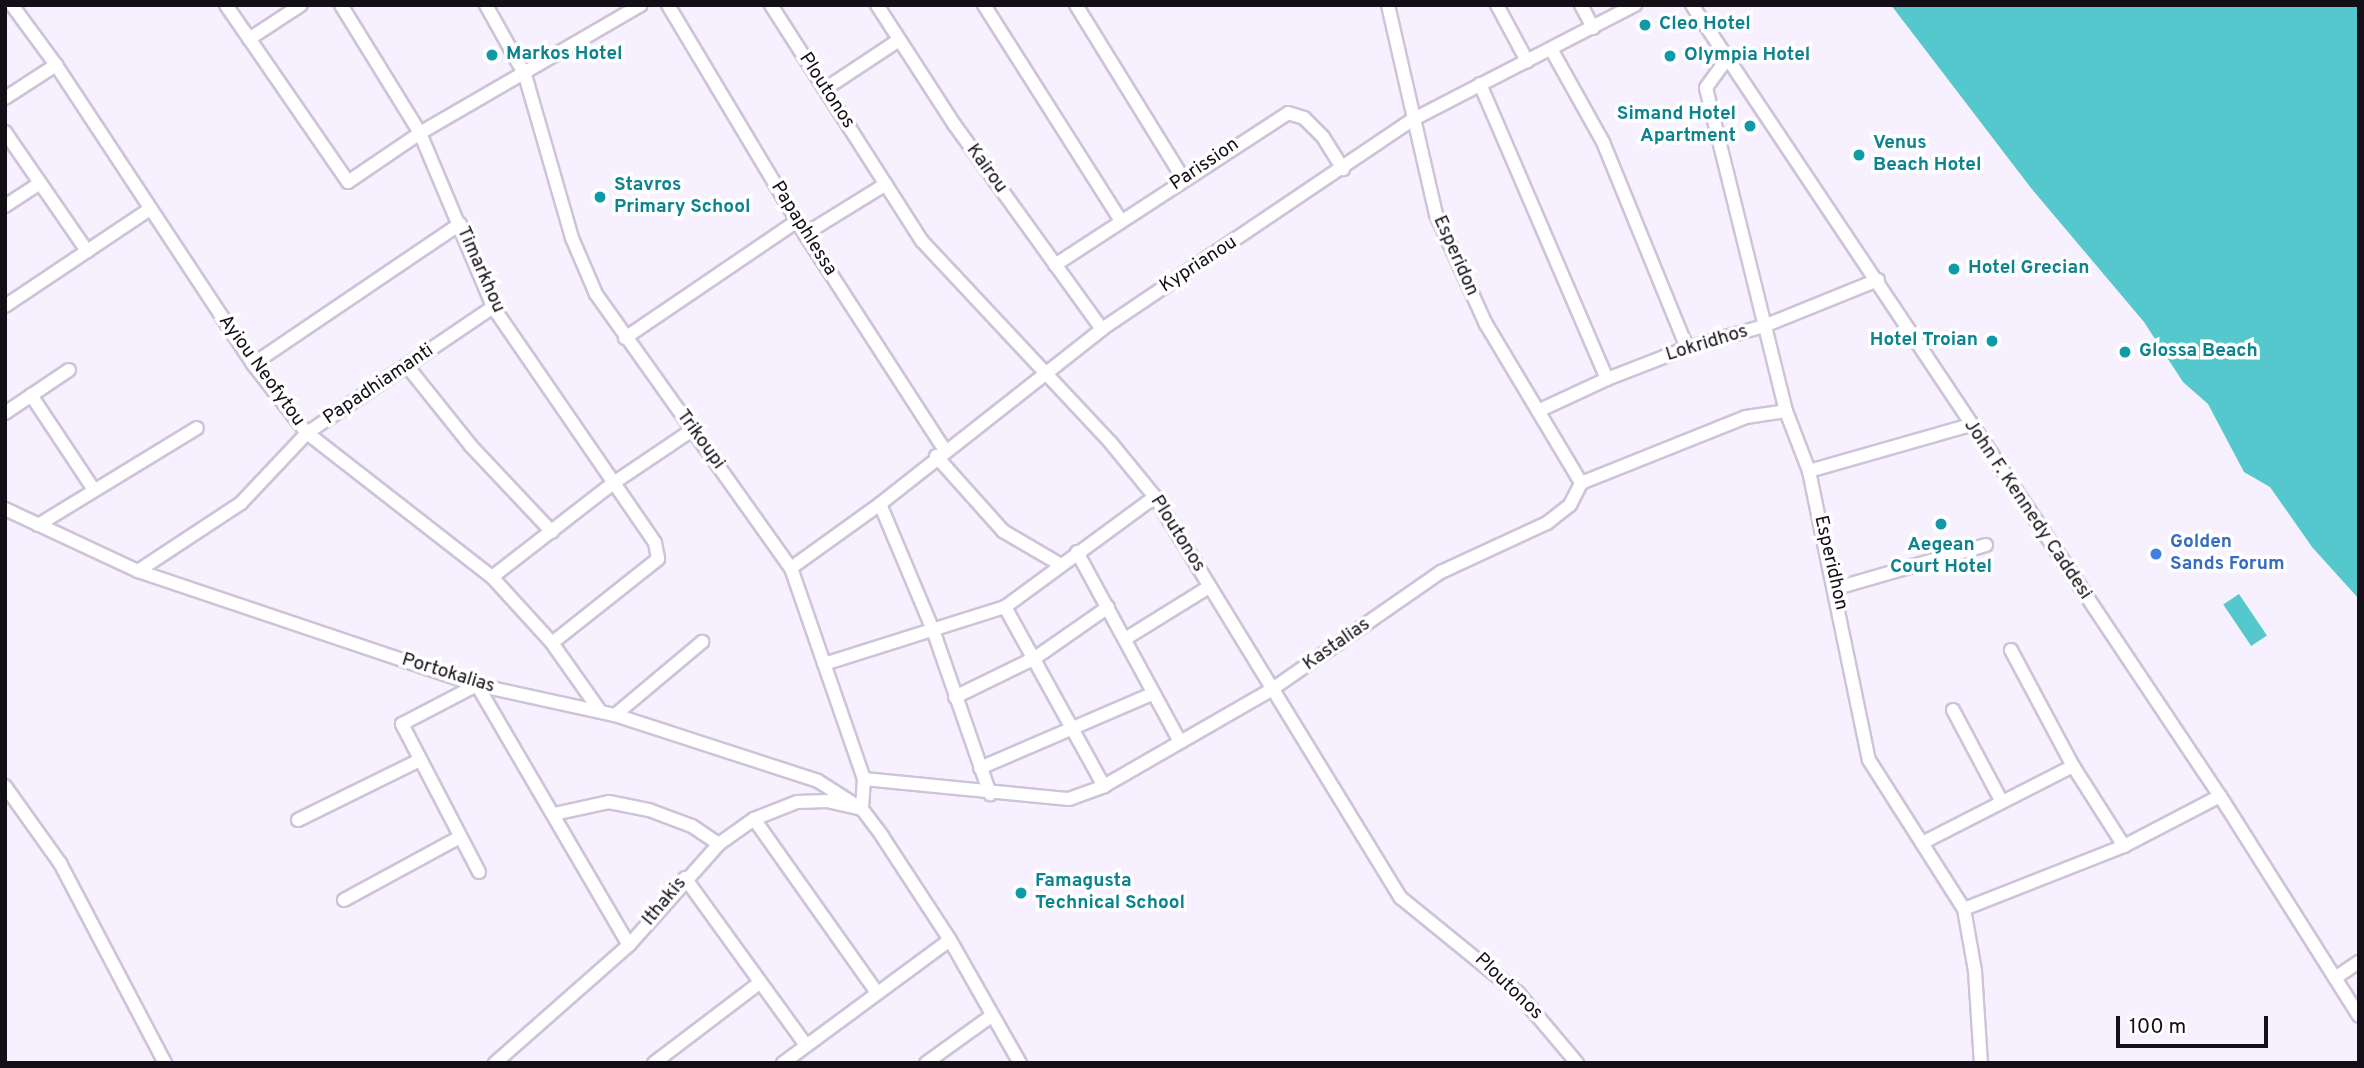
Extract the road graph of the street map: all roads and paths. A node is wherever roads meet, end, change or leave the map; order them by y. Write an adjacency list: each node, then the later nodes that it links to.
1 (12, 5): 23 (street, Ayiou Neofytou)
2 (226, 5): 18 (street)
3 (301, 5): 18 (street)
4 (341, 5): 30 (street, Timarkhou)
5 (486, 5): 24 (street, Trikoupi)
6 (668, 5): 37 (street, Papaphlessa)
7 (771, 5): 26 (street, Ploutonos)
8 (877, 5): 19 (street, Kairou)
9 (984, 5): 38 (street)
10 (1076, 5): 32 (street)
11 (1388, 5): 28 (street, Esperidon)
12 (1497, 5): 22 (street)
13 (1581, 5): 17 (street)
14 (1636, 5): 17 (street, Kyprianou)
15 (1692, 5): 21 (street, John F. Kennedy Caddesi)
16 (636, 6): 24 (street)
17 (1593, 28): 20 (street, Kyprianou)
18 (249, 39): 30 (street)
19 (899, 40): 26 (street); 42 (street, Kairou)
20 (1551, 49): 22 (street, Kyprianou); 49 (street)
21 (1729, 56): 43 (street, John F. Kennedy Caddesi); 46 (street, Esperidhon)
22 (1527, 61): 25 (street, Kyprianou)
23 (56, 65): 27 (street); 36 (street, Ayiou Neofytou)
24 (525, 75): 30 (street); 48 (street, Trikoupi)
25 (1480, 85): 28 (street, Kyprianou); 54 (street)
26 (825, 89): 34 (street, Ploutonos)
27 (5, 98)
28 (1412, 120): 31 (street, Kyprianou); 56 (street, Esperidon)
29 (5, 132): 33 (street)
30 (419, 133): 39 (street, Timarkhou)
31 (1343, 169): 32 (street, Parission); 47 (street, Kyprianou)
32 (1184, 180): 38 (street, Parission)
33 (40, 183): 35 (street); 41 (street)
34 (886, 184): 40 (street); 53 (street, Ploutonos)
35 (5, 206)
36 (150, 209): 41 (street); 50 (street, Ayiou Neofytou)
37 (797, 221): 40 (street, Papaphlessa); 48 (street)
38 (1121, 221): 42 (street, Parission)
39 (460, 224): 45 (street, Timarkhou); 50 (street)
40 (804, 234): 63 (street, Papaphlessa)
41 (87, 251): 44 (street)
42 (1055, 265): 47 (street, Kairou)
43 (1878, 280): 46 (street, Lokridhos); 59 (street, John F. Kennedy Caddesi)
44 (5, 306)
45 (493, 307): 51 (street, Papadhiamanti); 66 (street, Timarkhou)
46 (1764, 326): 49 (street, Lokridhos); 57 (street, Esperidhon)
47 (1102, 329): 53 (street, Kyprianou)
48 (625, 338): 61 (street, Trikoupi)
49 (1687, 348): 54 (street, Lokridhos)
50 (253, 364): 62 (street, Ayiou Neofytou)
51 (407, 366): 62 (street, Papadhiamanti); 72 (street)
52 (69, 370): 55 (street)
53 (1043, 373): 63 (street, Kyprianou); 68 (street, Ploutonos)
54 (1606, 379): 56 (street, Lokridhos)
55 (31, 394): 58 (street); 67 (street)
56 (1538, 411): 65 (street, Esperidon)
57 (1786, 411): 64 (street, Esperidhon); 65 (street)
58 (5, 413)
59 (1970, 425): 64 (street); 106 (street, John F. Kennedy Caddesi)
60 (197, 428): 67 (street)
61 (692, 430): 66 (street); 76 (street, Trikoupi)
62 (307, 433): 77 (street, Papadhiamanti); 78 (street, Ayiou Neofytou)
63 (940, 452): 69 (street, Kyprianou); 75 (street, Papaphlessa)
64 (1809, 471): 80 (street, Esperidhon)
65 (1581, 483): 91 (street, Kastalias)
66 (612, 484): 72 (street); 86 (street, Timarkhou)
67 (94, 490): 71 (street)
68 (1155, 497): 74 (street); 79 (street, Ploutonos)
69 (880, 504): 76 (street, Kyprianou); 83 (street)
70 (5, 509): 71 (street, Portokalias)
71 (38, 525): 77 (street, Portokalias)
72 (551, 532): 78 (street)
73 (1986, 545): 80 (street)
74 (1077, 552): 75 (street); 82 (street)
75 (1061, 565): 81 (street)
76 (790, 568): 89 (street, Trikoupi)
77 (138, 571): 90 (street, Portokalias)
78 (492, 577): 86 (street, Ayiou Neofytou)
79 (1209, 587): 84 (street); 91 (street, Ploutonos)
80 (1837, 588): 113 (street, Esperidhon)
81 (1005, 607): 83 (street); 88 (street)
82 (1108, 607): 84 (street); 88 (street)
83 (933, 631): 89 (street); 93 (street)
84 (1125, 639): 92 (street)
85 (702, 642): 96 (street)
86 (552, 643): 95 (street, Ayiou Neofytou)
87 (2011, 650): 100 (street)
88 (1035, 658): 93 (street); 97 (street)
89 (824, 664): 102 (street, Trikoupi)
90 (477, 685): 95 (street, Portokalias); 99 (street); 109 (street)
91 (1271, 690): 98 (street, Kastalias); 135 (street, Ploutonos)
92 (1154, 693): 97 (street); 98 (street)
93 (955, 697): 101 (street)
94 (1953, 710): 107 (street)
95 (600, 712): 96 (street, Portokalias)
96 (615, 715): 108 (street, Portokalias)
97 (1073, 730): 101 (street); 104 (street)
98 (1180, 742): 104 (street, Kastalias)
99 (420, 760): 111 (street); 112 (street)
100 (2073, 766): 107 (street); 115 (street)
101 (980, 768): 105 (street)
102 (864, 779): 105 (street, Kastalias); 108 (street, Trikoupi)
103 (5, 786): 130 (street)
104 (1104, 786): 105 (street, Kastalias)
105 (990, 794)
106 (2220, 796): 115 (street); 123 (street, John F. Kennedy Caddesi)
107 (2002, 802): 113 (street)
108 (862, 809): 110 (street, Ithakis); 120 (street, Portokalias)
109 (554, 814): 114 (street); 121 (street)
110 (754, 819): 114 (street, Ithakis); 125 (street)
111 (298, 820)
112 (460, 837): 116 (street); 118 (street)
113 (1922, 843): 119 (street, Esperidhon)
114 (719, 844): 117 (street, Ithakis)
115 (2124, 846): 119 (street)
116 (479, 872)
117 (685, 878): 121 (street, Ithakis); 124 (street)
118 (344, 900)
119 (1964, 909): 136 (street, Esperidhon)
120 (950, 940): 125 (street); 127 (street)
121 (629, 945): 129 (street, Ithakis)
122 (2359, 962): 123 (street)
123 (2335, 978): 126 (street, John F. Kennedy Caddesi)
124 (758, 984): 128 (street); 131 (street)
125 (877, 993): 128 (street)
126 (2359, 1016)
127 (990, 1017): 133 (street); 134 (street)
128 (806, 1045): 132 (street)
129 (503, 1060)
130 (165, 1063)
131 (654, 1063)
132 (783, 1063)
133 (926, 1063)
134 (1020, 1063)
135 (1577, 1063)
136 (1981, 1063)

